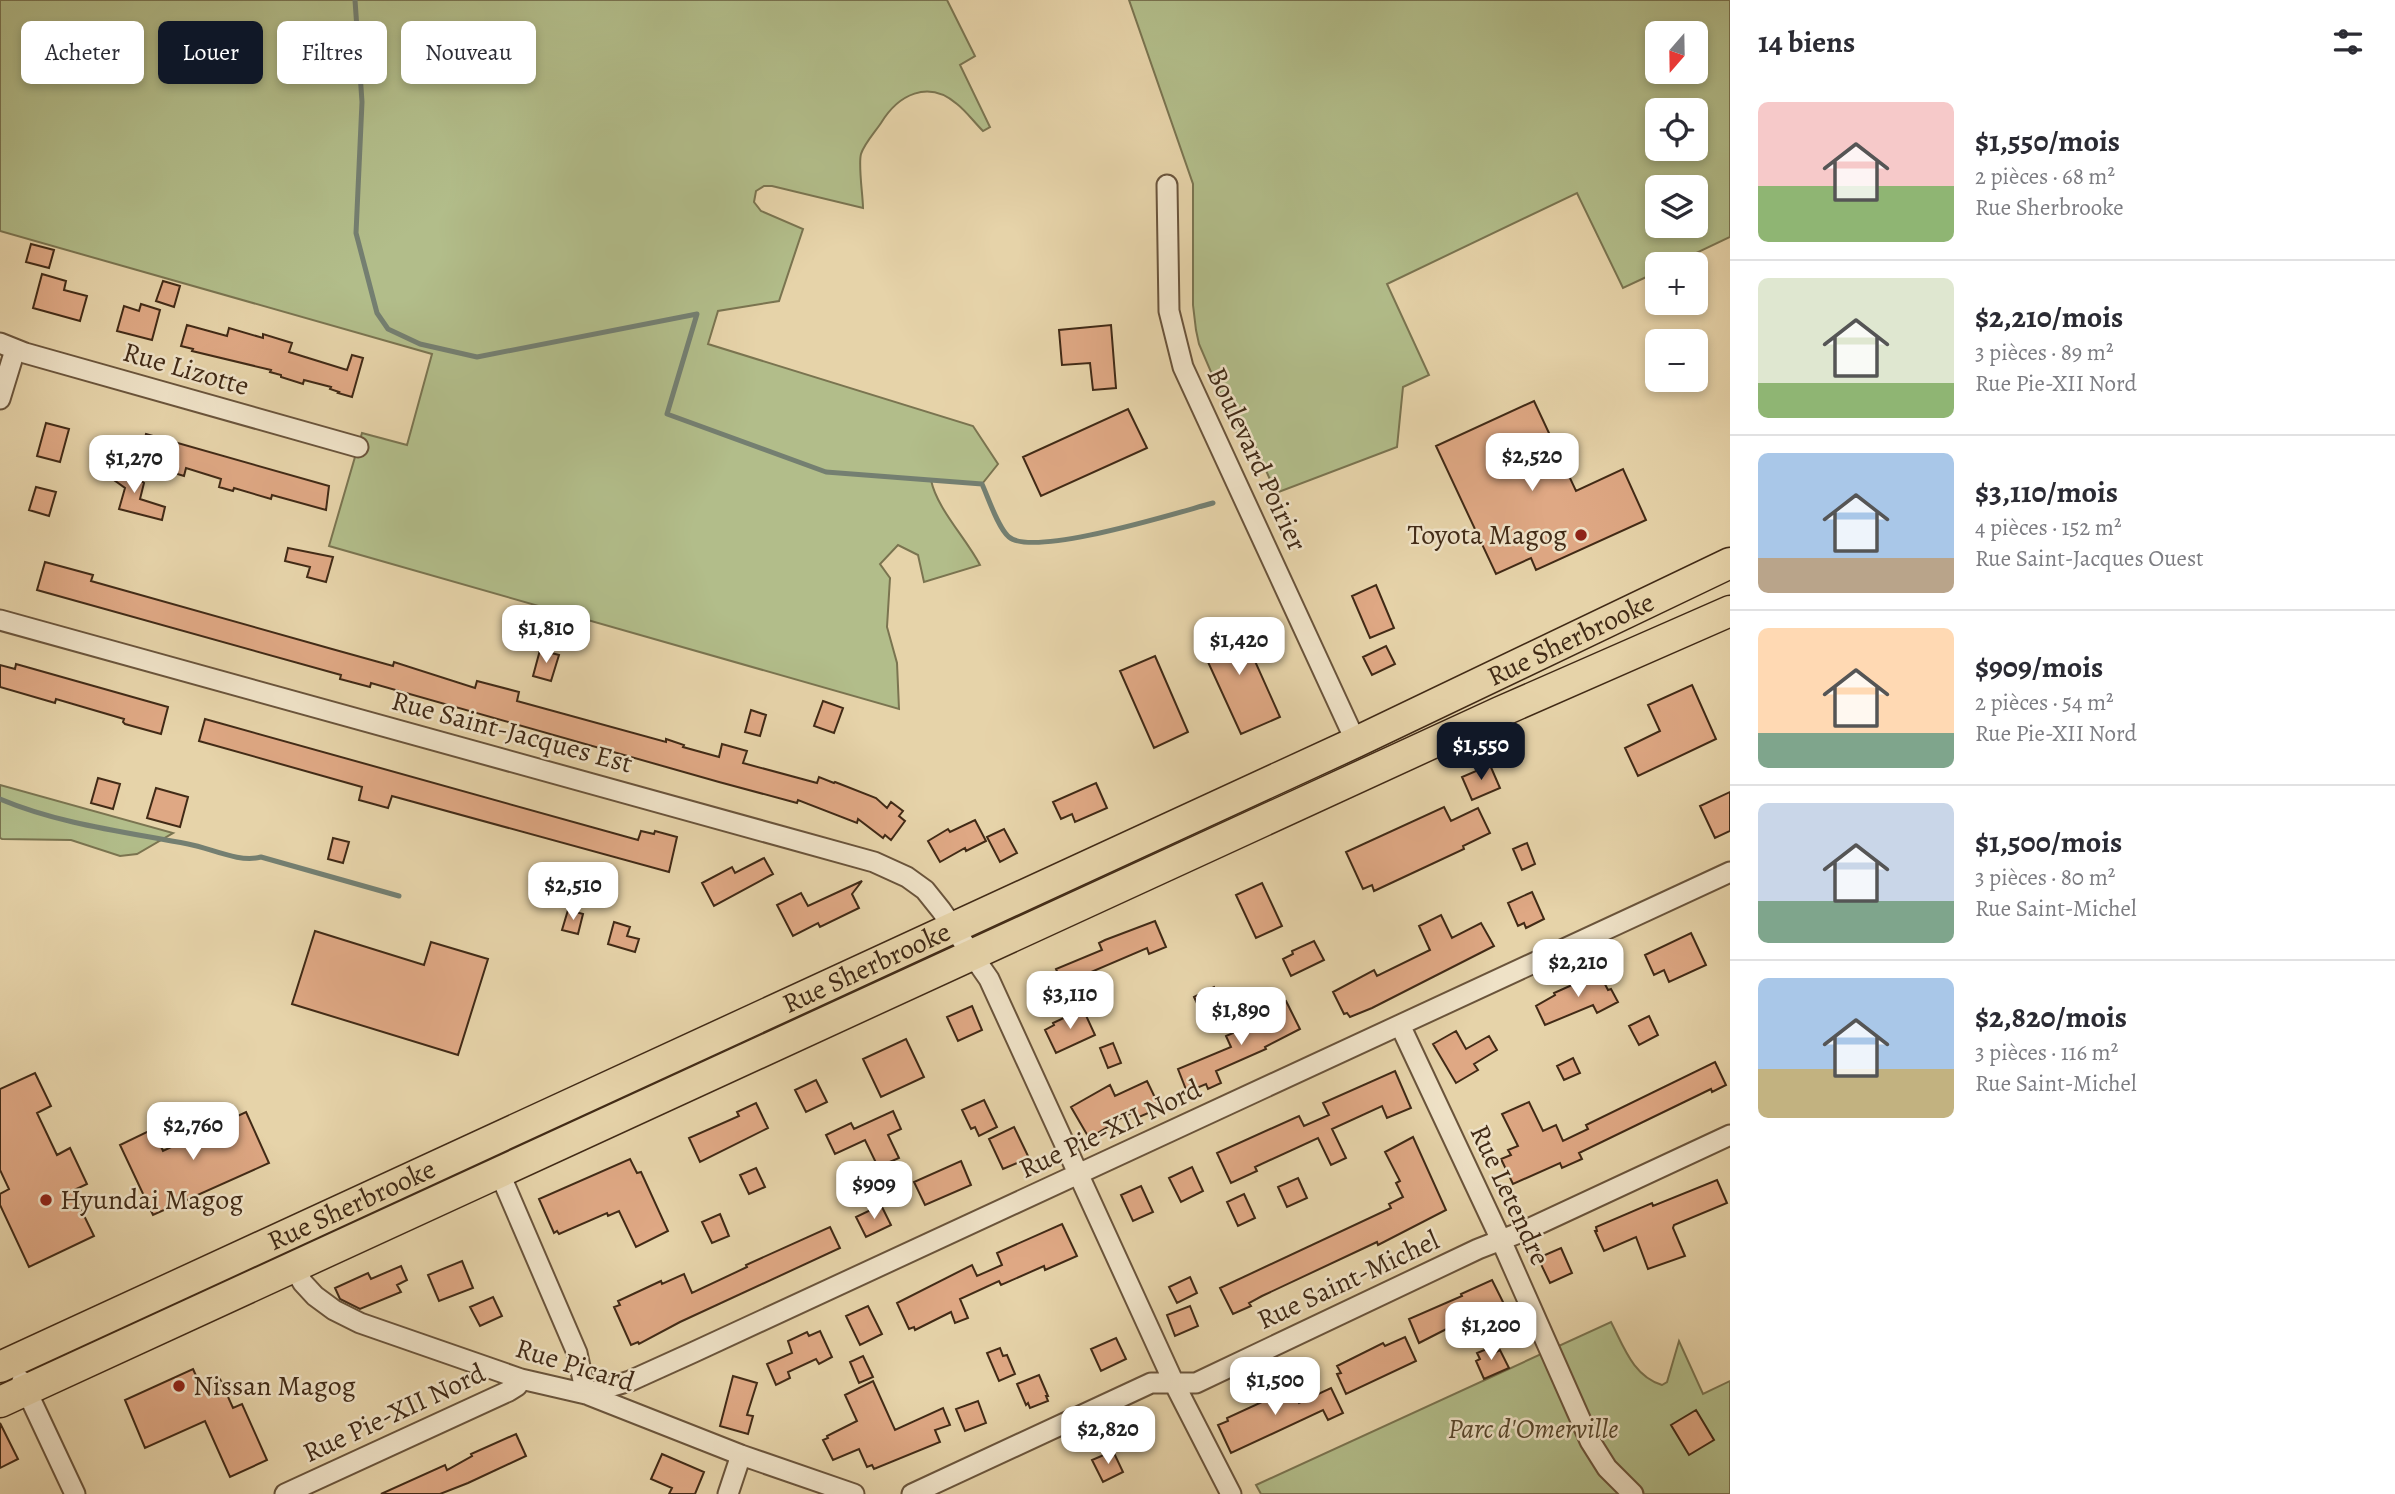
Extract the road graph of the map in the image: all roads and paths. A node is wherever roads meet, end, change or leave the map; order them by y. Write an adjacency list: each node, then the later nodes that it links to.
1 (1167, 185): 8 (street, Boulevard Poirier)
2 (7, 346): 3 (street); 4 (street, Rue Lizotte)
3 (0, 398)
4 (358, 447)
5 (1730, 563): 8 (main road, Rue Sherbrooke)
6 (1730, 611): 11 (main road, Rue Sherbrooke)
7 (0, 620): 10 (street, Rue Saint-Jacques Est)
8 (1356, 742): 10 (main road, Rue Sherbrooke)
9 (1730, 872): 12 (street, Rue Pie-XII Nord)
10 (954, 928): 11 (street, Rue Saint-Jacques Est); 18 (main road, Rue Sherbrooke)
11 (974, 955): 14 (main road, Rue Sherbrooke); 15 (street, Rue Saint-Jacques Est)
12 (1400, 1025): 15 (street, Rue Pie-XII Nord); 16 (street, Rue Letendre)
13 (1730, 1135): 16 (street, Rue Saint-Michel)
14 (500, 1174): 17 (main road, Rue Sherbrooke); 21 (street)
15 (1080, 1174): 20 (street, Rue Saint-Jacques Est); 21 (street, Rue Pie-XII Nord)
16 (1501, 1240): 20 (street, Rue Saint-Michel); 30 (street, Rue Letendre)
17 (294, 1268): 19 (street, Rue Picard); 22 (main road, Rue Sherbrooke)
18 (6, 1364): 22 (street)
19 (521, 1379): 21 (street, Rue Picard); 25 (street, Rue Pie-XII Nord)
20 (1174, 1383): 28 (street, Rue Saint-Michel); 29 (street, Rue Saint-Jacques Est)
21 (586, 1394): 23 (street, Rue Picard)
22 (13, 1396): 24 (street)
23 (741, 1455): 26 (street); 27 (street, Rue Picard)
24 (75, 1494)
25 (285, 1494)
26 (727, 1494)
27 (854, 1494)
28 (912, 1494)
29 (1231, 1494)
30 (1633, 1494)

